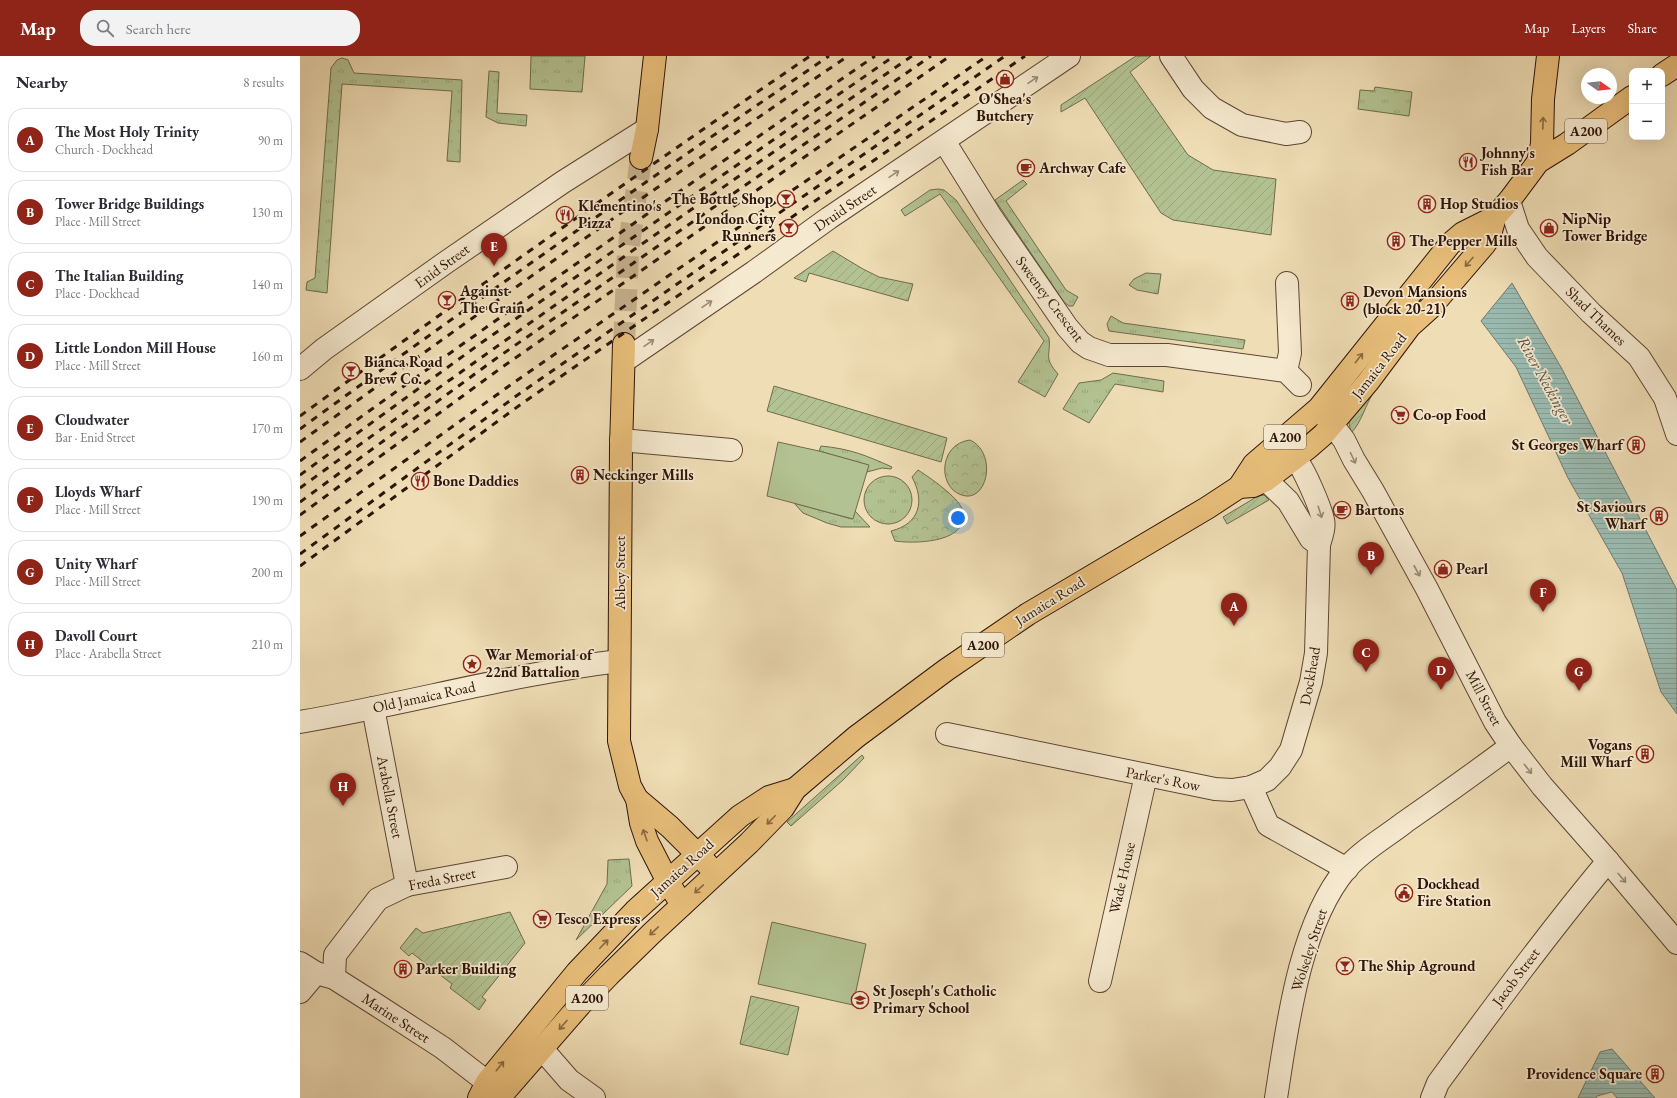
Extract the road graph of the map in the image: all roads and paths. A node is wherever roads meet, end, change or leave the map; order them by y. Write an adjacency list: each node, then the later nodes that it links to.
1 (655, 56): 8 (main road)
2 (1069, 56): 10 (street, Druid Street, one-way to 2)
3 (1171, 56): 9 (street)
4 (1548, 56): 12 (main road, one-way to 4)
5 (1677, 65): 6 (main road)
6 (1665, 73)
7 (1629, 99): 12 (main road, A200)
8 (648, 129): 11 (main road); 16 (street, Enid Street)
9 (1300, 132)
10 (944, 141): 14 (street, Sweeney Crescent); 15 (street, Druid Street, one-way to 10)
11 (641, 158)
12 (1538, 162): 13 (main road, A200)
13 (1502, 209): 17 (main road, Jamaica Road / A200, one-way to 13); 18 (main road, Jamaica Road / A200, one-way to 18); 19 (street, Shad Thames)
14 (1288, 282)
15 (624, 352): 20 (main road, Abbey Street)
16 (300, 369)
17 (1319, 408): 18 (street); 21 (main road, Jamaica Road / A200)
18 (1332, 425): 23 (main road, Jamaica Road / A200); 31 (street, Mill Street, one-way to 31)
19 (1676, 425)
20 (621, 440): 22 (street); 27 (main road, Abbey Street)
21 (1270, 449): 23 (street); 25 (main road, Jamaica Road / A200)
22 (731, 450)
23 (1295, 458): 24 (main road, Jamaica Road / A200); 26 (street, Dockhead, one-way to 26)
24 (1266, 480): 25 (main road, Jamaica Road / A200); 26 (street)
25 (1239, 487): 34 (main road, Jamaica Road / A200)
26 (1319, 545): 33 (street, Dockhead)
27 (619, 660): 28 (street, Old Jamaica Road); 35 (main road, Abbey Street)
28 (373, 708): 29 (street, Old Jamaica Road); 42 (street, Arabella Street)
29 (300, 722)
30 (947, 734): 32 (street, Parker's Row)
31 (1511, 746): 37 (street, Mill Street, one-way to 37); 39 (street, Wolseley Street)
32 (1146, 775): 33 (street, Parker's Row); 46 (street, Wade House)
33 (1251, 787): 39 (street)
34 (795, 789): 36 (main road, Jamaica Road / A200); 40 (main road, Jamaica Road / A200, one-way to 40)
35 (637, 799): 36 (main road, Abbey Street); 41 (main road, Abbey Street, one-way to 35)
36 (697, 854): 40 (main road, Abbey Street); 41 (main road, Jamaica Road / A200)
37 (1608, 861): 44 (street, Mill Street, one-way to 44); 52 (street, Jacob Street)
38 (506, 867): 42 (street, Freda Street)
39 (1347, 869): 51 (street, Wolseley Street)
40 (716, 873): 43 (main road, Jamaica Road / A200, one-way to 43)
41 (668, 882): 43 (main road, Abbey Street); 49 (main road, Jamaica Road / A200, one-way to 41)
42 (407, 885): 45 (street, Freda Street)
43 (682, 905): 48 (main road, Jamaica Road / A200, one-way to 48)
44 (1677, 943)
45 (317, 971): 47 (street); 49 (street, Marine Street)
46 (1100, 981)
47 (300, 992)
48 (542, 1049): 49 (main road, Jamaica Road / A200); 50 (street)
49 (488, 1093)
50 (594, 1098)
51 (1276, 1098)
52 (1432, 1098)

